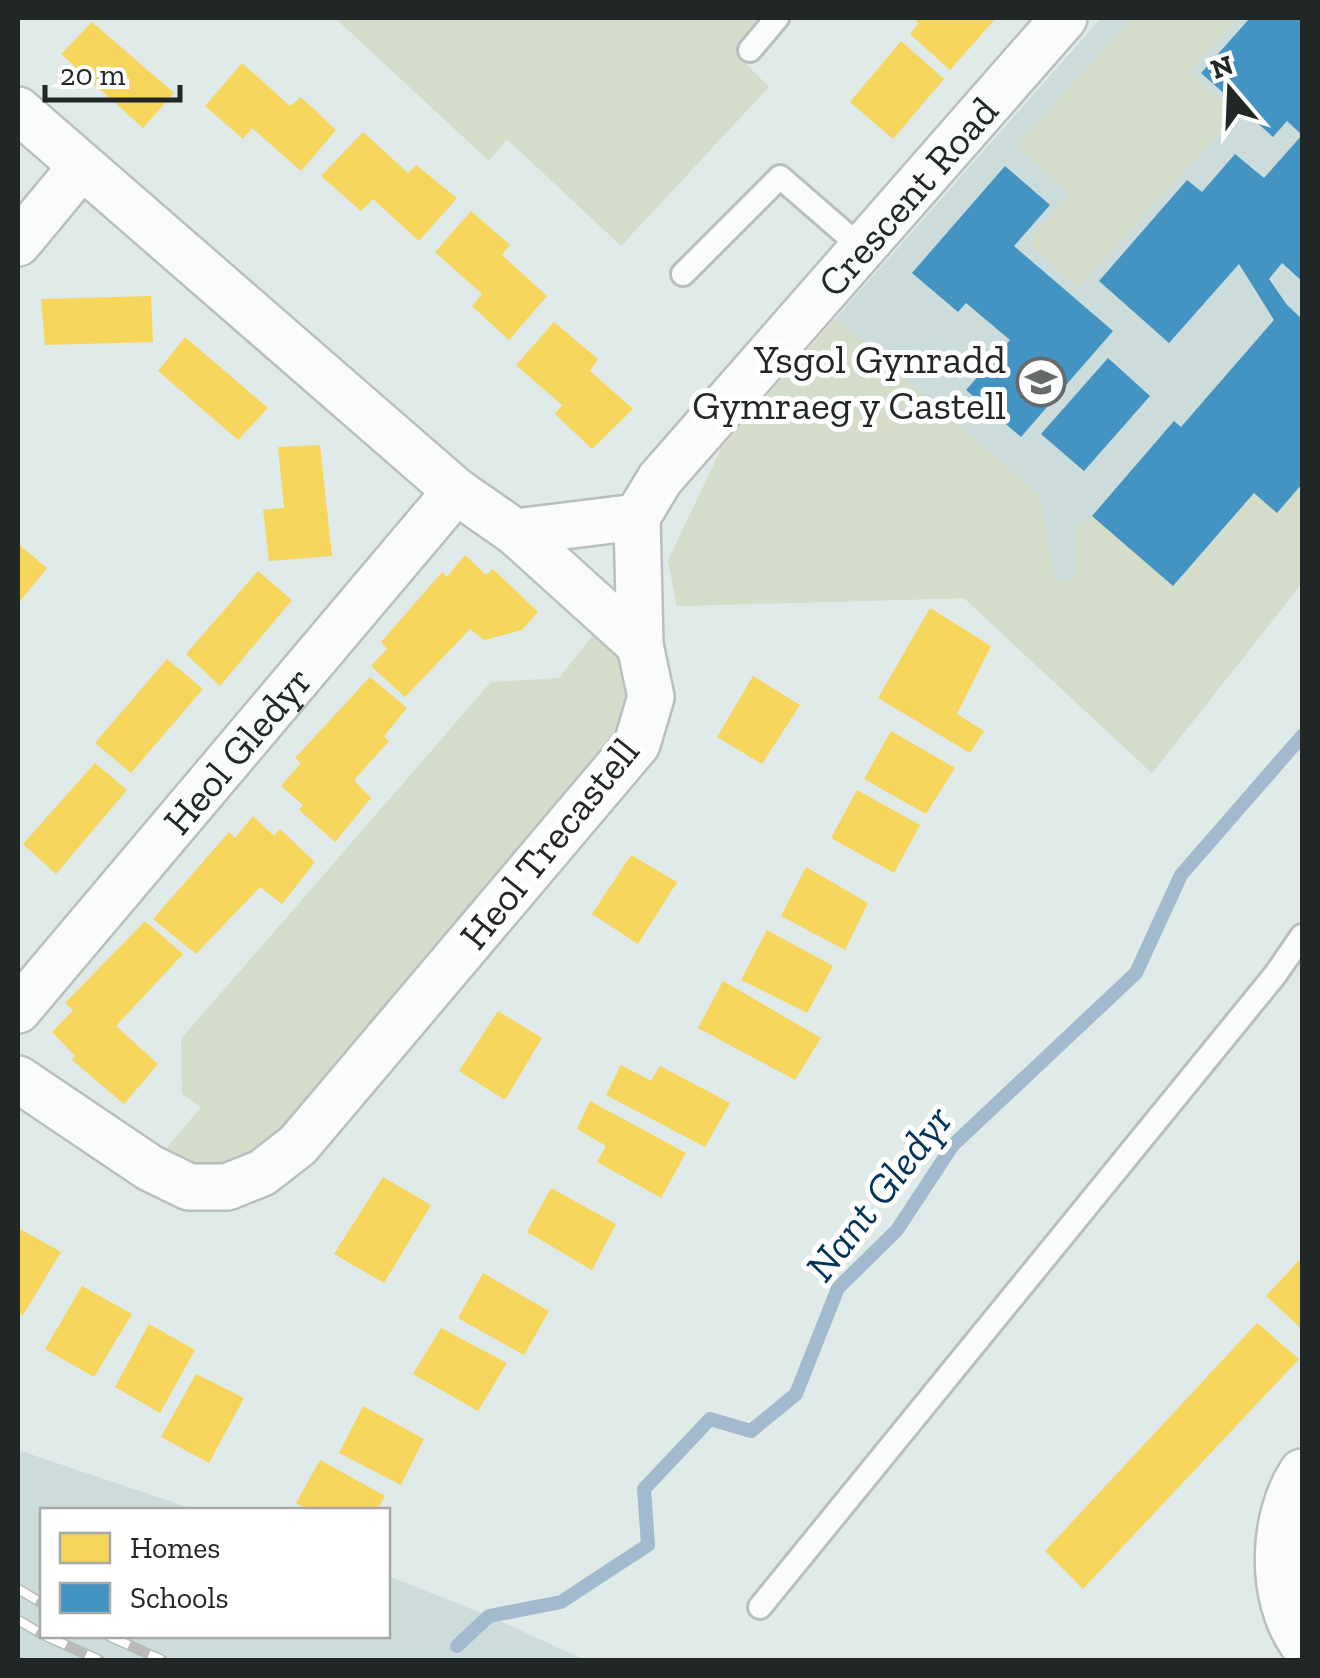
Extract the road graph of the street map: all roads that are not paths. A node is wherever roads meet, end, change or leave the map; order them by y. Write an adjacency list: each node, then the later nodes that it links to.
1 (777, 18): 3 (lane)
2 (1064, 18): 7 (street, Crescent Road)
3 (750, 50)
4 (18, 110): 5 (street)
5 (81, 167): 6 (street); 9 (street)
6 (18, 243)
7 (863, 249): 8 (lane); 10 (street, Crescent Road)
8 (683, 274)
9 (456, 492): 11 (street); 14 (street, Heol Gledyr)
10 (637, 517): 11 (street); 12 (street, Heol Trecastell)
11 (515, 532): 12 (street)
12 (640, 645): 15 (street, Heol Trecastell)
13 (1302, 936): 17 (lane)
14 (18, 1010)
15 (18, 1078)
16 (1302, 1472): 18 (street)
17 (760, 1607)
18 (1302, 1643)

